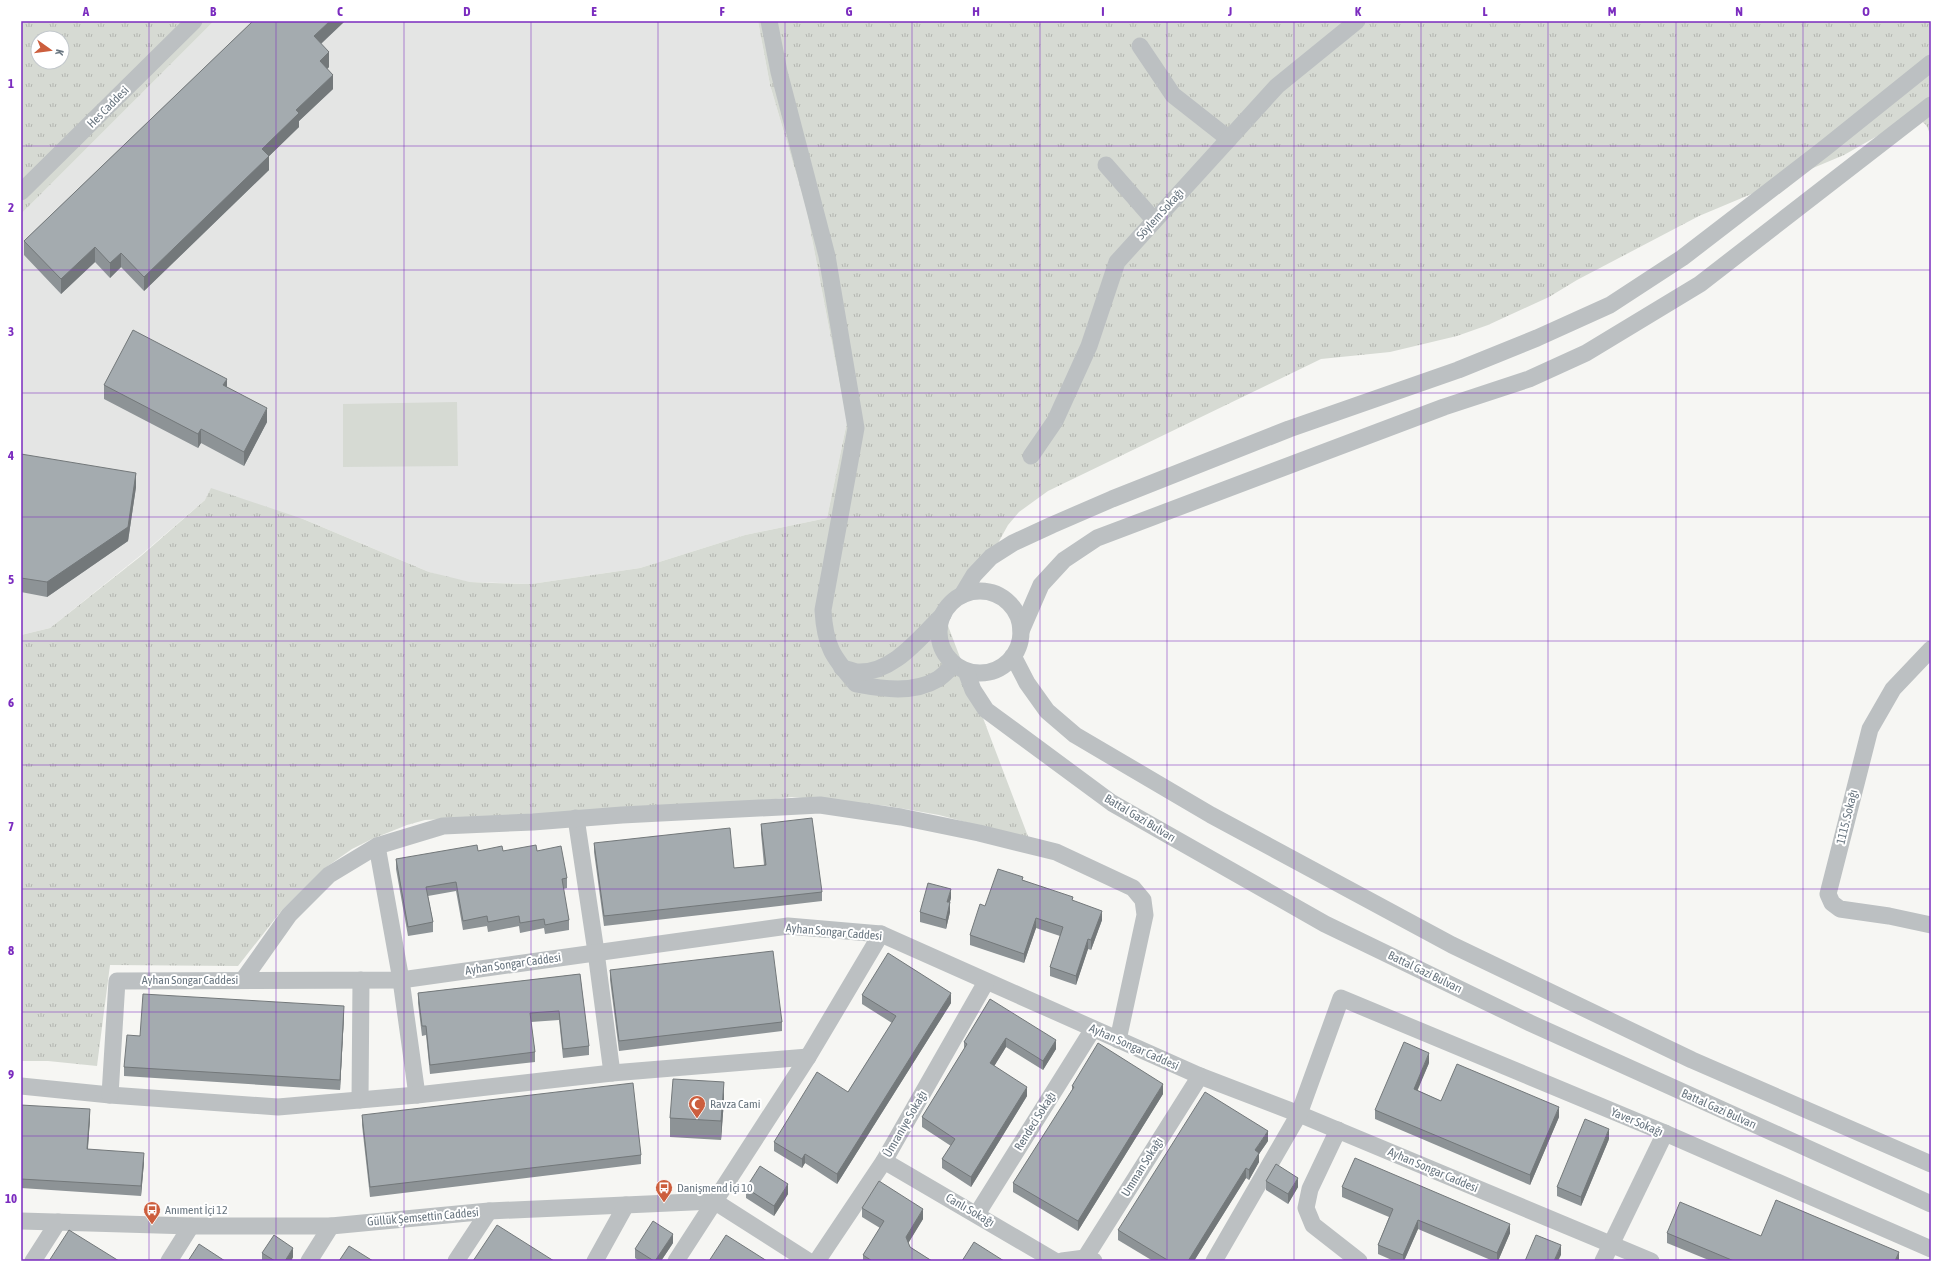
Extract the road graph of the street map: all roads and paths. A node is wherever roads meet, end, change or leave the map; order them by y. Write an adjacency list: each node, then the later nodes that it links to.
1 (194, 21): 9 (street, Hes Caddesi)
2 (769, 21): 17 (street)
3 (1357, 21): 7 (street, Söylem Sokağı)
4 (1140, 46): 7 (street)
5 (1931, 63): 12 (street)
6 (1931, 105): 14 (street)
7 (1229, 139): 10 (street, Söylem Sokağı)
8 (1106, 165): 10 (street)
9 (21, 192)
10 (1154, 220): 11 (street, Söylem Sokağı)
11 (1032, 456)
12 (962, 595): 13 (street); 14 (street)
13 (943, 615): 17 (street); 18 (street)
14 (1021, 631): 16 (street)
15 (1931, 649): 21 (street, 1115. Sokağı)
16 (1014, 656): 18 (street); 41 (street)
17 (842, 668): 18 (street)
18 (960, 668): 43 (street, Battal Gazi Bulvarı)
19 (576, 818): 20 (street); 23 (street); 29 (street)
20 (377, 846): 24 (street); 26 (street)
21 (1931, 925)
22 (881, 934): 23 (street, Ayhan Songar Caddesi); 27 (street, Ayhan Songar Caddesi); 30 (street)
23 (596, 952): 26 (street, Ayhan Songar Caddesi); 31 (street)
24 (243, 980): 25 (street, Ayhan Songar Caddesi); 35 (street, Ayhan Songar Caddesi)
25 (361, 980): 26 (street, Ayhan Songar Caddesi); 36 (street)
26 (401, 980): 34 (street)
27 (986, 982): 28 (street, Ayhan Songar Caddesi); 40 (street, Ümraniye Sokağı)
28 (1093, 1029): 29 (street, Ayhan Songar Caddesi); 46 (street, Rendeci Sokağı)
29 (1118, 1040): 32 (street, Ayhan Songar Caddesi)
30 (808, 1057): 31 (street); 42 (street)
31 (612, 1073): 34 (street)
32 (1200, 1076): 37 (street, Ayhan Songar Caddesi); 53 (street, Umman Sokağı)
33 (21, 1086): 35 (street)
34 (417, 1094): 36 (street)
35 (110, 1095): 36 (street)
36 (360, 1100)
37 (1299, 1114): 38 (street, Ayhan Songar Caddesi); 39 (street, Yaver Sokağı); 64 (street)
38 (1338, 1130): 51 (street, Ayhan Songar Caddesi); 65 (street)
39 (1665, 1133): 51 (street); 52 (street, Yaver Sokağı)
40 (884, 1161): 46 (street, Canlı Sokağı); 61 (street, Ümraniye Sokağı)
41 (1931, 1164)
42 (714, 1202): 44 (street, Güllük Şemsettin Caddesi); 59 (street); 60 (street)
43 (1931, 1204)
44 (626, 1205): 45 (street, Güllük Şemsettin Caddesi); 58 (street)
45 (489, 1211): 50 (street, Güllük Şemsettin Caddesi); 57 (street)
46 (977, 1214): 62 (street, Canlı Sokağı)
47 (21, 1221): 48 (street, Güllük Şemsettin Caddesi)
48 (58, 1222): 49 (street, Güllük Şemsettin Caddesi); 54 (street)
49 (191, 1226): 50 (street, Güllük Şemsettin Caddesi); 55 (street)
50 (331, 1226): 56 (street)
51 (1610, 1244): 66 (street); 67 (street, Ayhan Songar Caddesi)
52 (1931, 1249)
53 (1090, 1259): 63 (street)
54 (33, 1261)
55 (169, 1261)
56 (309, 1261)
57 (456, 1261)
58 (595, 1261)
59 (676, 1261)
60 (808, 1261)
61 (817, 1261)
62 (1055, 1261)
63 (1062, 1261)
64 (1214, 1261)
65 (1359, 1261)
66 (1603, 1261)
67 (1651, 1261)

